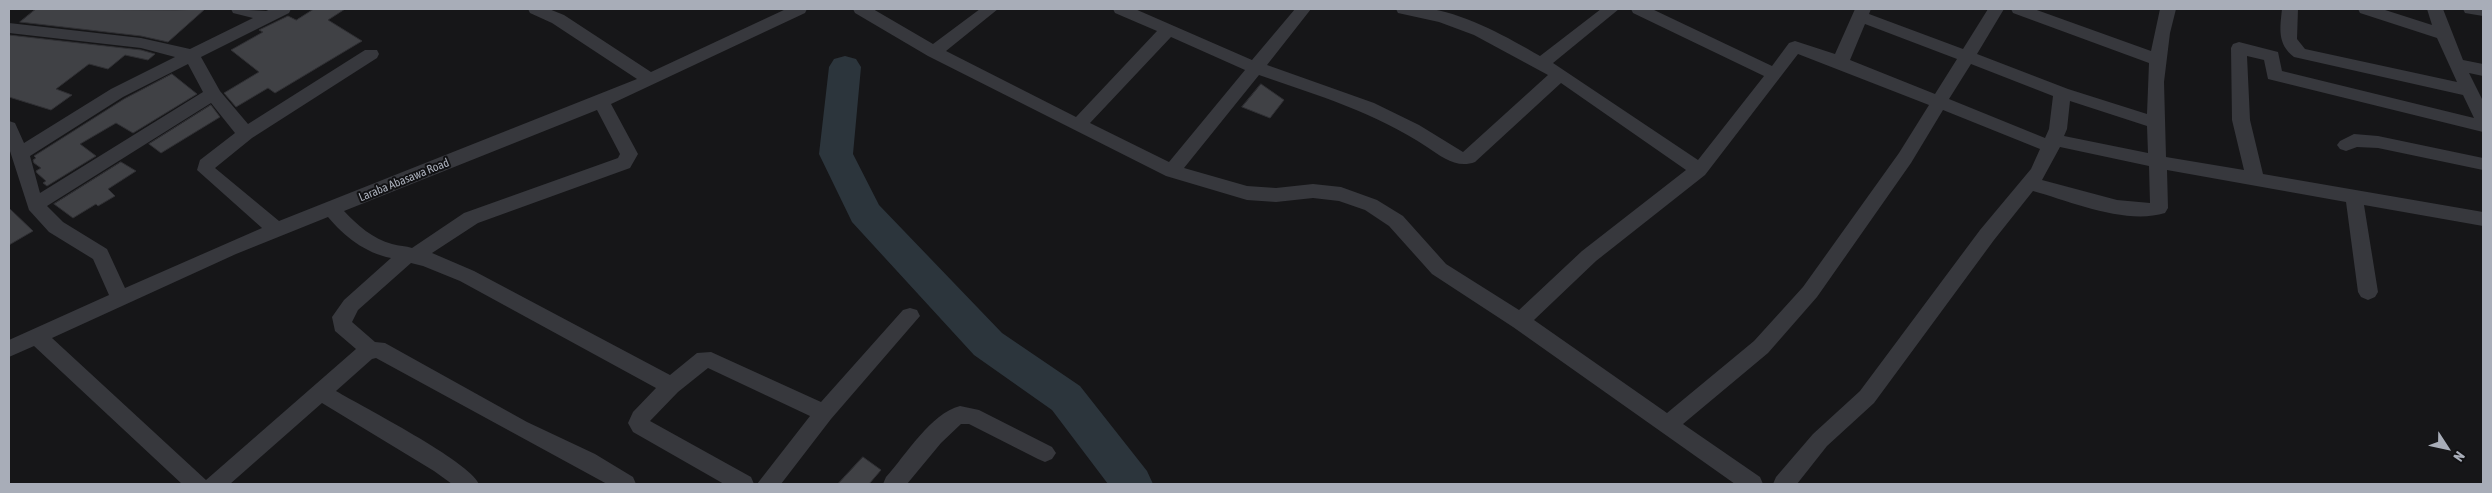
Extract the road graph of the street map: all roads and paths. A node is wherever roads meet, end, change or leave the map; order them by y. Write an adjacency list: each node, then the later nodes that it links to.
1 (239, 9): 22 (street)
2 (283, 9): 22 (street)
3 (536, 9): 21 (street)
4 (799, 9): 38 (street, Laraba Abasawa Road)
5 (861, 9): 26 (street)
6 (990, 9): 26 (street)
7 (1121, 9): 24 (street)
8 (1303, 9): 34 (street)
9 (1404, 9): 32 (street)
10 (1611, 9): 32 (street)
11 (1639, 9): 37 (street)
12 (1996, 9): 29 (street)
13 (2019, 9): 30 (street)
14 (2168, 9): 30 (street)
15 (2290, 9): 39 (street)
16 (2366, 9): 25 (street)
17 (2435, 9): 25 (street)
18 (2471, 9): 19 (street)
19 (2483, 11)
20 (1862, 12): 29 (street); 31 (street)
21 (565, 14): 38 (street)
22 (266, 16): 28 (street)
23 (9, 28): 28 (street)
24 (1168, 30): 34 (street); 46 (street)
25 (2443, 34): 33 (street)
26 (934, 52): 46 (street)
27 (372, 54): 49 (street)
28 (192, 55): 41 (street); 52 (street)
29 (1967, 58): 40 (street); 43 (street)
30 (2156, 59): 45 (street)
31 (1837, 62): 37 (street); 43 (street)
32 (1540, 64): 36 (street)
33 (2457, 64): 35 (street); 39 (street)
34 (1255, 67): 36 (street); 55 (street)
35 (2483, 70)
36 (1560, 74): 56 (street)
37 (1774, 74): 56 (street)
38 (650, 79): 42 (street, Laraba Abasawa Road)
39 (2470, 91): 44 (street)
40 (2062, 93): 45 (street); 50 (street)
41 (213, 94): 49 (street); 60 (street)
42 (601, 101): 61 (street, Laraba Abasawa Road); 64 (street)
43 (1939, 104): 50 (street); 75 (street)
44 (2483, 119)
45 (2157, 123): 53 (street)
46 (1078, 125): 55 (street)
47 (2483, 126): 57 (street)
48 (9, 127): 52 (street)
49 (246, 134): 63 (street)
50 (2053, 144): 53 (street); 58 (street)
51 (2346, 145): 54 (street)
52 (20, 154): 60 (street)
53 (2159, 162): 57 (street); 58 (street)
54 (2483, 164)
55 (1172, 170): 68 (street)
56 (1699, 170): 68 (street)
57 (2255, 179): 59 (street)
58 (2029, 183): 85 (street)
59 (2354, 196): 62 (street); 65 (street)
60 (35, 205): 66 (street)
61 (331, 209): 63 (street, Laraba Abasawa Road); 64 (street)
62 (2483, 219)
63 (277, 230): 66 (street, Laraba Abasawa Road)
64 (412, 255): 71 (street); 72 (street)
65 (2368, 292)
66 (120, 297): 69 (street, Laraba Abasawa Road)
67 (910, 316): 74 (street)
68 (1520, 321): 75 (street)
69 (36, 336): 70 (street, Laraba Abasawa Road); 77 (street)
70 (9, 349)
71 (371, 350): 73 (street); 80 (street)
72 (671, 386): 74 (street); 81 (street)
73 (320, 392): 78 (street); 79 (street)
74 (824, 413): 82 (street)
75 (1668, 425): 84 (street)
76 (1045, 453): 83 (street)
77 (197, 484)
78 (215, 484)
79 (468, 484)
80 (624, 484)
81 (743, 484)
82 (768, 484)
83 (894, 484)
84 (1752, 484)
85 (1784, 484)

